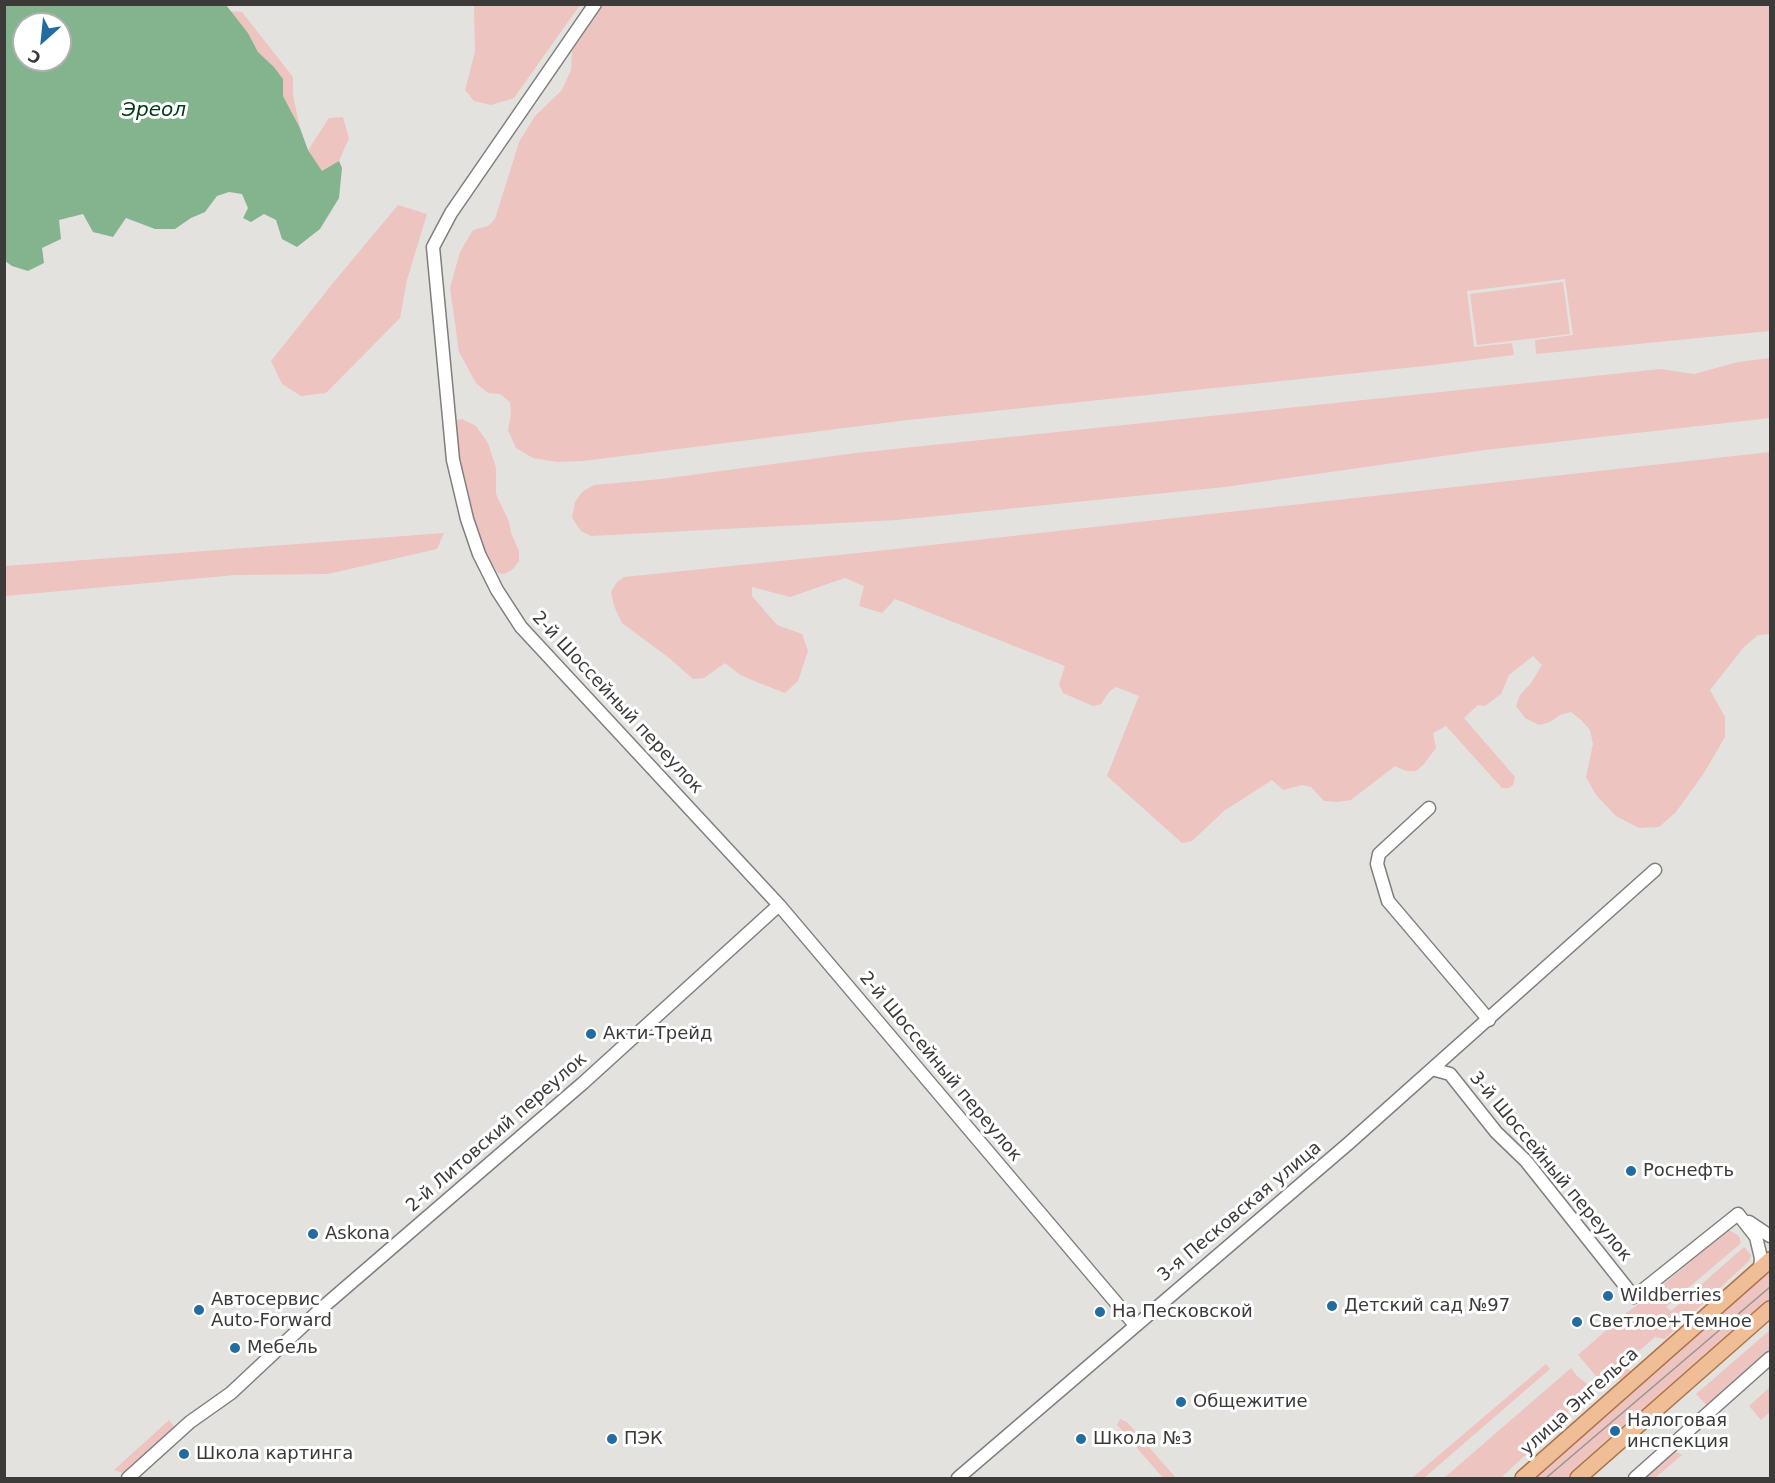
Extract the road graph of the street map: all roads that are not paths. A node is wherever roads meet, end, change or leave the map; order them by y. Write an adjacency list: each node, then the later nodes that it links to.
1 (595, 4): 4 (street, 2-й Шоссейный переулок)
2 (1429, 808): 5 (street)
3 (1655, 870): 5 (street, 3-я Песковская улица)
4 (779, 905): 11 (street, 2-й Шоссейный переулок); 13 (street, 2-й Литовский переулок)
5 (1489, 1020): 6 (street, 3-я Песковская улица)
6 (1432, 1070): 7 (street, 3-й Шоссейный переулок); 11 (street, 3-я Песковская улица)
7 (1738, 1214): 8 (street); 9 (street)
8 (1770, 1236)
9 (1765, 1264): 15 (main road, улица Энгельса)
10 (1770, 1309): 16 (main road)
11 (1135, 1325): 14 (street, 3-я Песковская улица)
12 (1770, 1358): 17 (street)
13 (128, 1479)
14 (958, 1479)
15 (1523, 1479)
16 (1578, 1479)
17 (1635, 1479)

